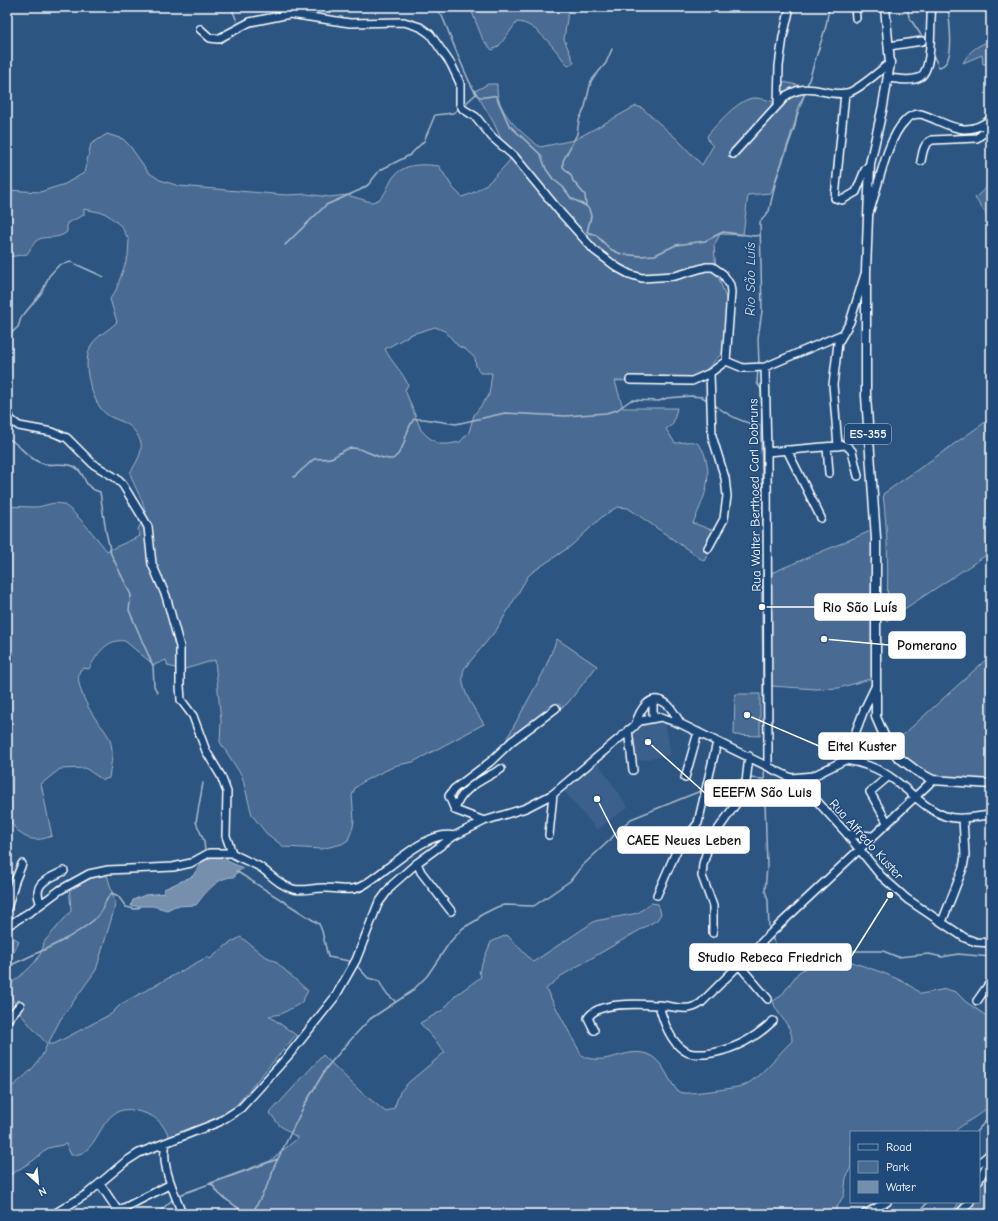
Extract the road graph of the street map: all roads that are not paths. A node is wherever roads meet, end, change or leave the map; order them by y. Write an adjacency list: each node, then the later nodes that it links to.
1 (279, 7): 6 (street)
2 (790, 7): 14 (street)
3 (855, 7): 7 (street)
4 (885, 7): 10 (main road, ES-355)
5 (932, 7): 12 (street)
6 (290, 14): 8 (street); 22 (street)
7 (856, 18)
8 (200, 29)
9 (922, 41): 10 (street)
10 (889, 46): 11 (main road, ES-355)
11 (890, 63): 12 (main road, ES-355); 13 (street)
12 (888, 78): 18 (main road, ES-355)
13 (845, 93): 14 (street); 18 (street)
14 (778, 104): 16 (street)
15 (990, 120): 17 (street); 19 (street)
16 (733, 154)
17 (921, 161)
18 (870, 164): 19 (main road, ES-355)
19 (867, 220): 20 (main road, ES-355)
20 (866, 271): 21 (street); 35 (main road, ES-355)
21 (843, 334): 23 (street); 27 (street)
22 (726, 361): 23 (street); 24 (street)
23 (761, 367): 30 (street, Rua Walter Berthoed Carl Dobruns)
24 (710, 373): 25 (street); 34 (street)
25 (630, 380)
26 (7, 411): 68 (street)
27 (838, 446): 28 (street); 32 (street)
28 (827, 447): 29 (street); 31 (street)
29 (787, 450): 30 (street); 33 (street)
30 (767, 452): 48 (street, Rua Walter Berthoed Carl Dobruns)
31 (829, 474)
32 (858, 476)
33 (822, 518)
34 (708, 548)
35 (877, 684): 47 (street); 54 (main road, ES-355)
36 (654, 701): 37 (street); 39 (street); 42 (street)
37 (667, 705): 40 (street); 41 (street)
38 (556, 708): 58 (street)
39 (653, 717): 40 (street, Rua Alfredo Kuster); 42 (street)
40 (664, 718): 41 (street, Rua Alfredo Kuster)
41 (681, 724): 44 (street, Rua Alfredo Kuster)
42 (635, 726): 43 (street)
43 (628, 730): 50 (street); 56 (street)
44 (698, 732): 45 (street, Rua Alfredo Kuster); 52 (street)
45 (717, 742): 46 (street, Rua Alfredo Kuster); 72 (street)
46 (752, 758): 48 (street, Rua Alfredo Kuster); 78 (street)
47 (845, 760): 51 (street); 53 (street)
48 (767, 766): 53 (street, Rua Alfredo Kuster)
49 (501, 769): 58 (street)
50 (633, 770)
51 (889, 776): 57 (street); 62 (street)
52 (685, 778)
53 (791, 778): 63 (street, Rua Alfredo Kuster)
54 (933, 780): 55 (main road, ES-355); 57 (street)
55 (991, 784)
56 (553, 794): 61 (street); 64 (street)
57 (914, 798): 60 (street); 62 (street)
58 (455, 810): 61 (street)
59 (991, 815): 60 (street)
60 (963, 818): 76 (street)
61 (484, 821): 65 (street)
62 (887, 822): 66 (street)
63 (847, 834): 66 (street); 67 (street, Rua Alfredo Kuster)
64 (549, 835)
65 (454, 836): 68 (street); 69 (street)
66 (872, 836): 67 (street)
67 (859, 849): 76 (street, Rua Alfredo Kuster); 80 (street)
68 (232, 854): 73 (street)
69 (417, 863): 75 (street); 89 (street)
70 (22, 864): 74 (street)
71 (64, 871): 73 (street)
72 (657, 894)
73 (41, 904): 77 (street)
74 (7, 910)
75 (451, 911)
76 (942, 922): 79 (street, Rua Alfredo Kuster)
77 (7, 926)
78 (713, 933)
79 (991, 943)
80 (738, 964): 82 (street); 85 (street)
81 (991, 981): 83 (street)
82 (768, 999)
83 (977, 1001)
84 (20, 1005): 86 (street)
85 (659, 1005): 87 (street); 88 (street)
86 (7, 1020)
87 (773, 1021)
88 (594, 1030)
89 (166, 1143): 94 (street); 95 (street)
90 (991, 1153): 92 (street)
91 (991, 1157): 93 (street)
92 (980, 1162)
93 (980, 1178)
94 (100, 1184): 95 (street); 98 (street)
95 (171, 1184): 99 (street)
96 (885, 1203): 100 (street)
97 (969, 1203): 101 (street)
98 (54, 1214)
99 (182, 1214)
100 (865, 1214)
101 (959, 1214)

